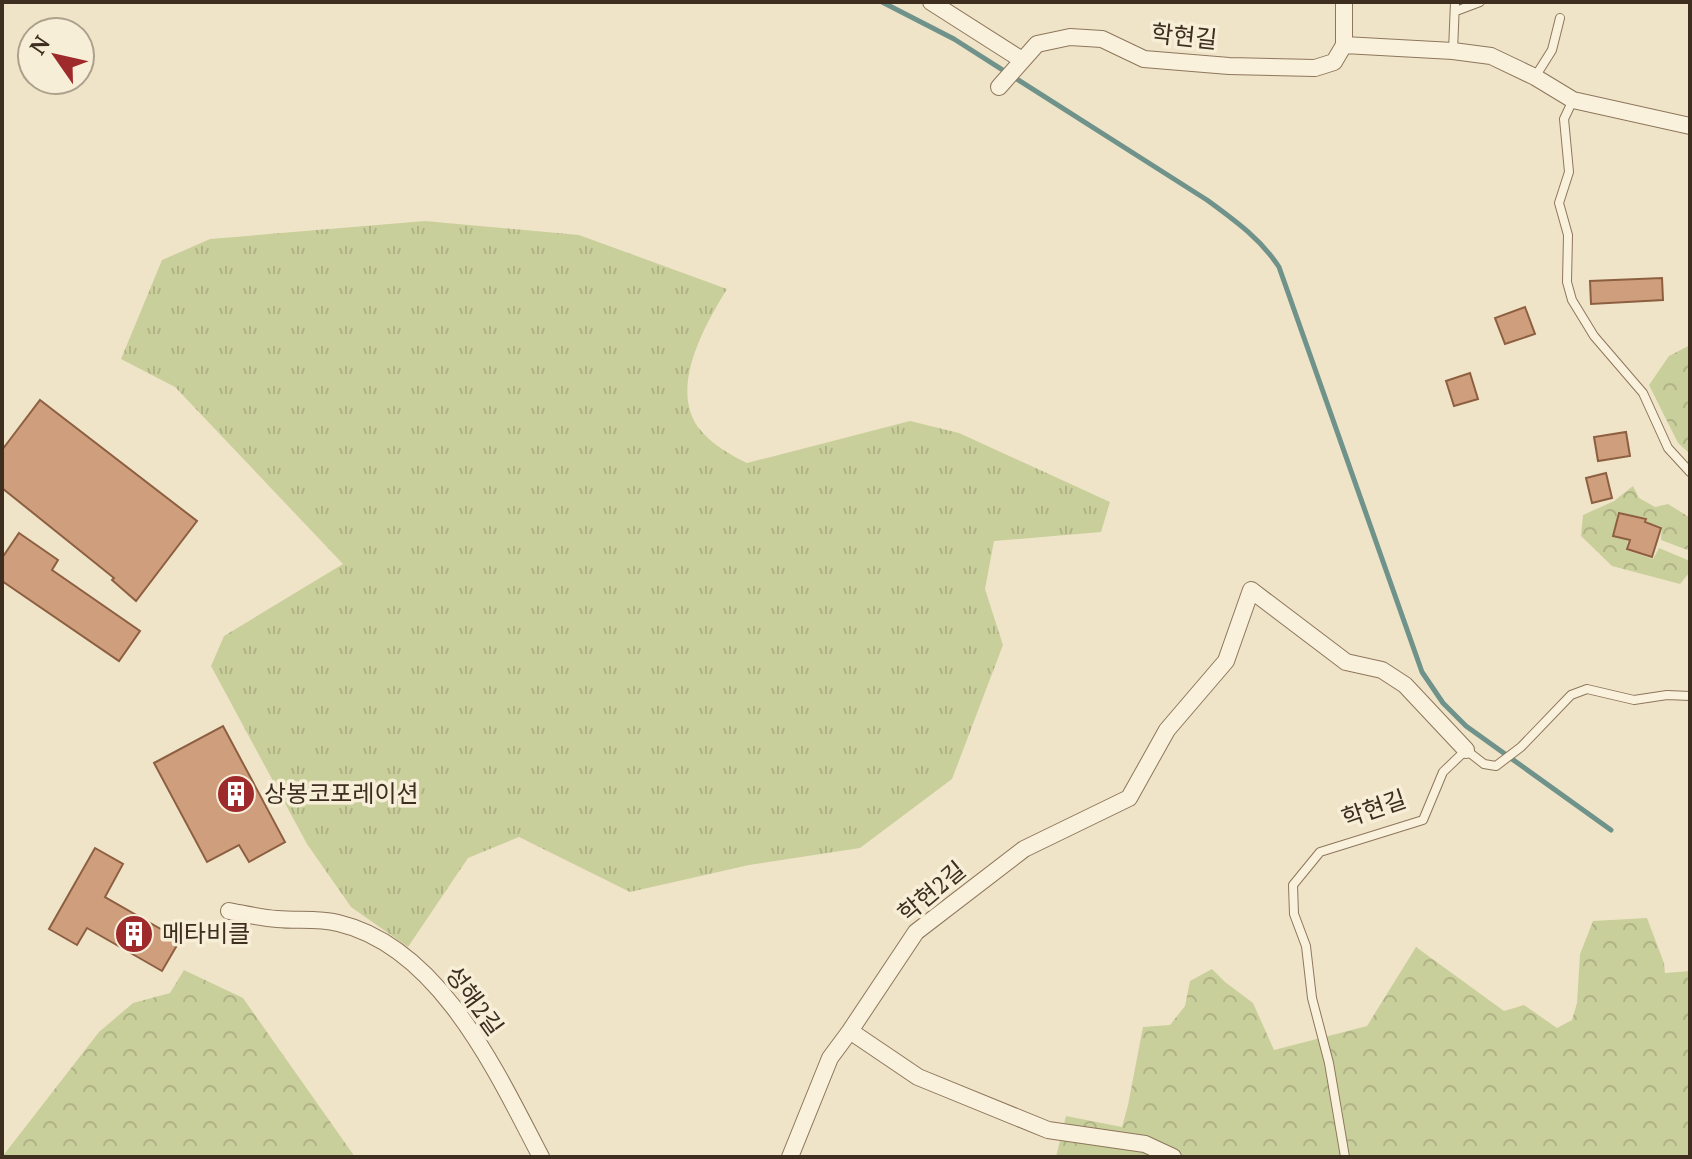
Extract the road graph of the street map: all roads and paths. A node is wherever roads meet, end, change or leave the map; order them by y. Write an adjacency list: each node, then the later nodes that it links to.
1 (931, 2): 8 (street)
2 (1344, 2): 6 (street)
3 (1480, 2): 4 (lane)
4 (1456, 6): 7 (lane)
5 (1560, 18): 9 (lane)
6 (1344, 45): 7 (street); 8 (street, 학현길)
7 (1453, 51): 9 (street)
8 (1022, 60): 10 (street, 학현길)
9 (1535, 77): 11 (street)
10 (999, 87)
11 (1573, 100): 12 (street); 13 (lane)
12 (1690, 126)
13 (1690, 472)
14 (1690, 696): 15 (lane)
15 (1466, 750): 17 (street, 학현2길); 21 (lane, 학현길)
16 (229, 911): 18 (street, 성해2길)
17 (850, 1031): 19 (street, 학현2길); 20 (street)
18 (541, 1157)
19 (790, 1157)
20 (1173, 1157)
21 (1345, 1157)

